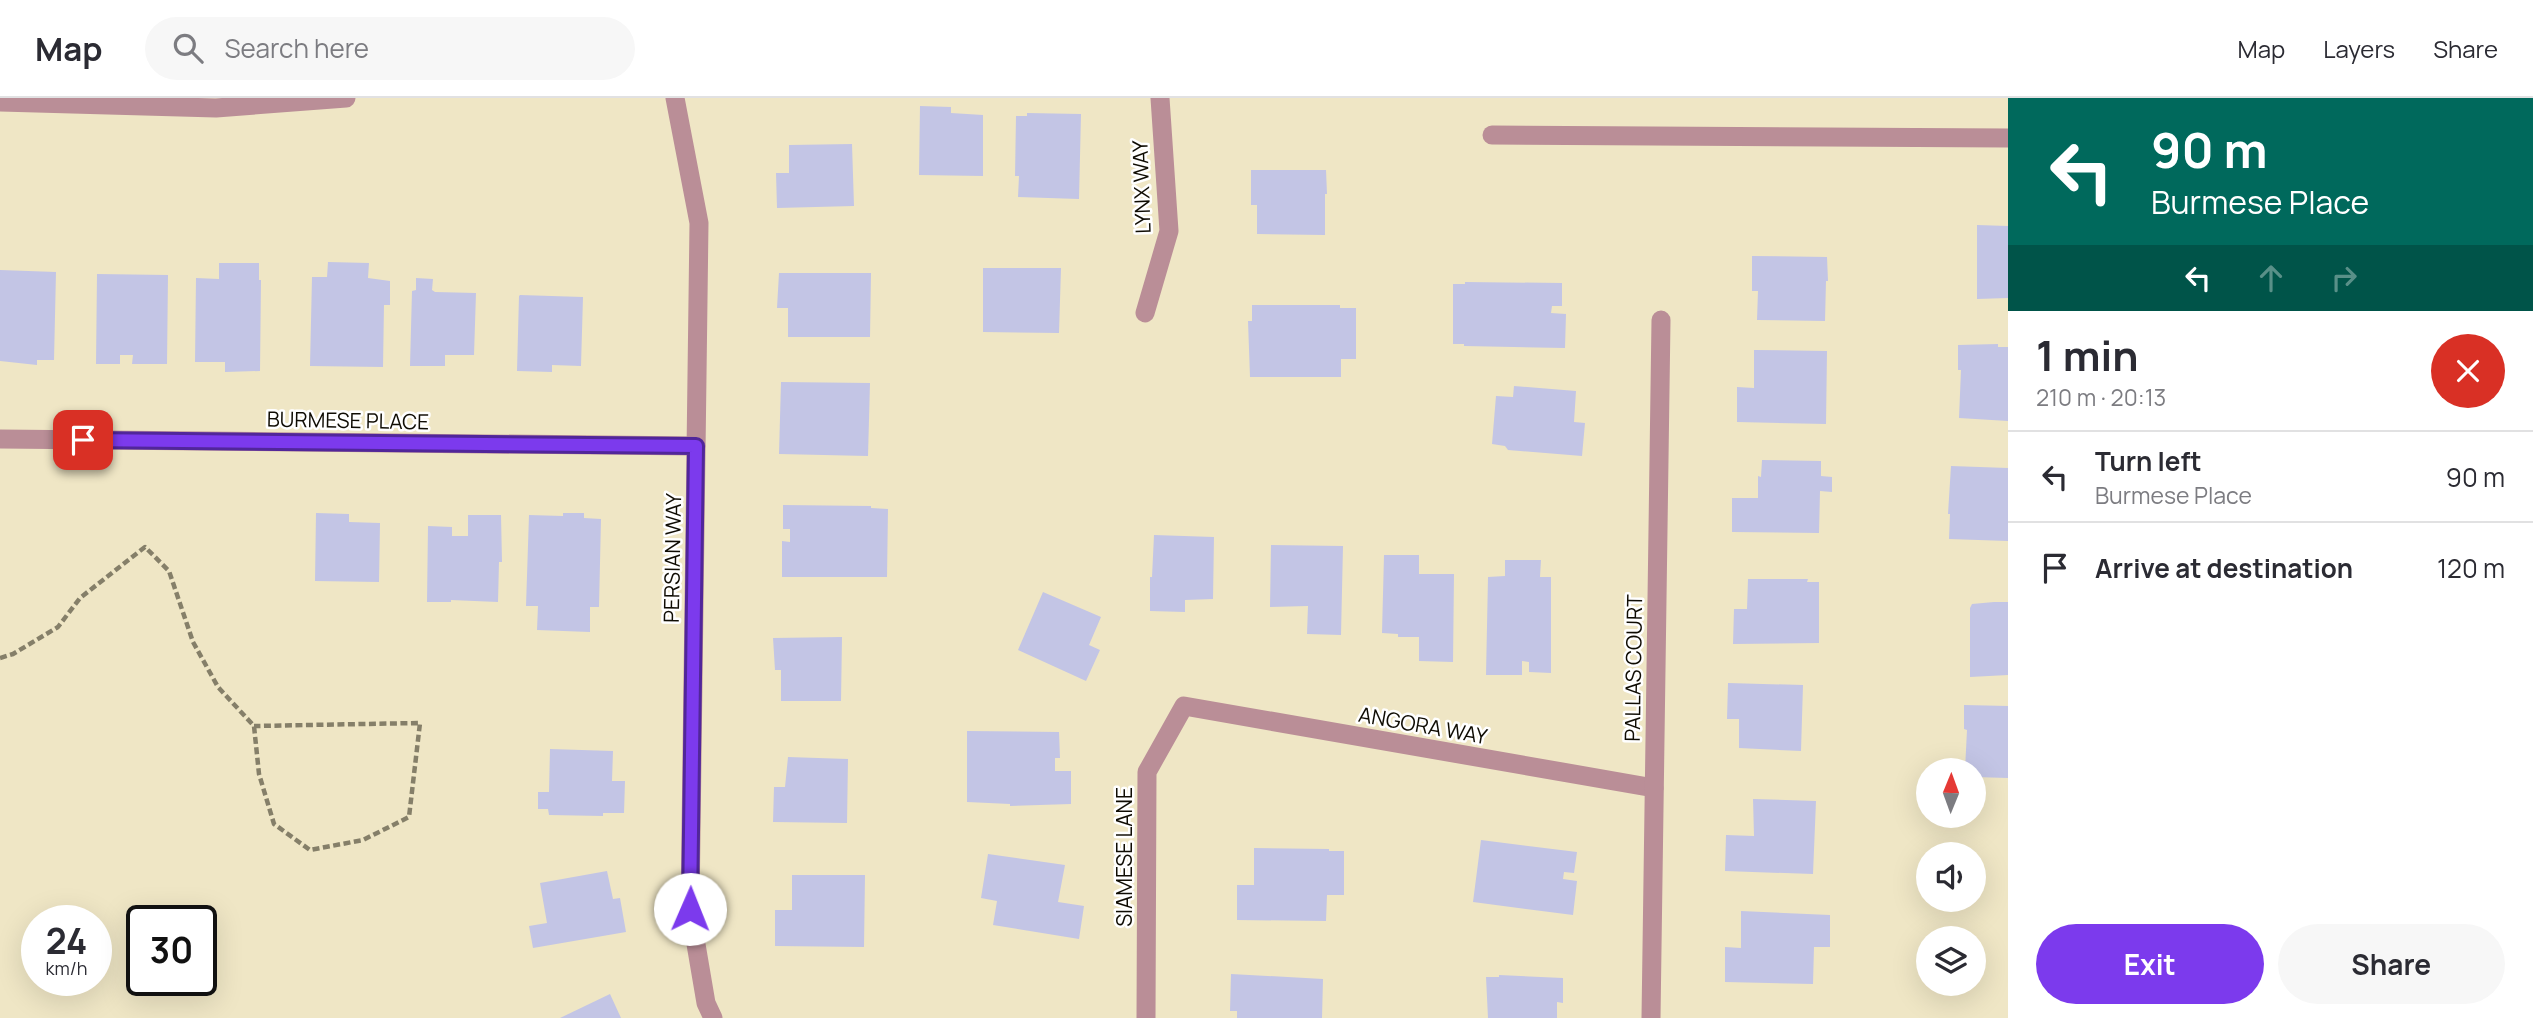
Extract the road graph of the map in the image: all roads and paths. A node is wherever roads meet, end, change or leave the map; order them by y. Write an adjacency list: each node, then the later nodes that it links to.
1 (346, 98): 5 (street)
2 (675, 98): 11 (street, PERSIAN WAY)
3 (1160, 98): 8 (street, LYNX WAY)
4 (0, 102): 5 (street)
5 (216, 103)
6 (1492, 135): 7 (street)
7 (2008, 138)
8 (1145, 313)
9 (1661, 320): 15 (street, PALLAS COURT)
10 (0, 439): 11 (street, BURMESE PLACE)
11 (696, 446): 16 (street, PERSIAN WAY)
12 (0, 658): 14 (path)
13 (1184, 706): 15 (street, ANGORA WAY); 17 (street, SIAMESE LANE)
14 (254, 726): 14 (path)
15 (1654, 788): 18 (street, PALLAS COURT)
16 (713, 1018)
17 (1146, 1018)
18 (1651, 1018)

